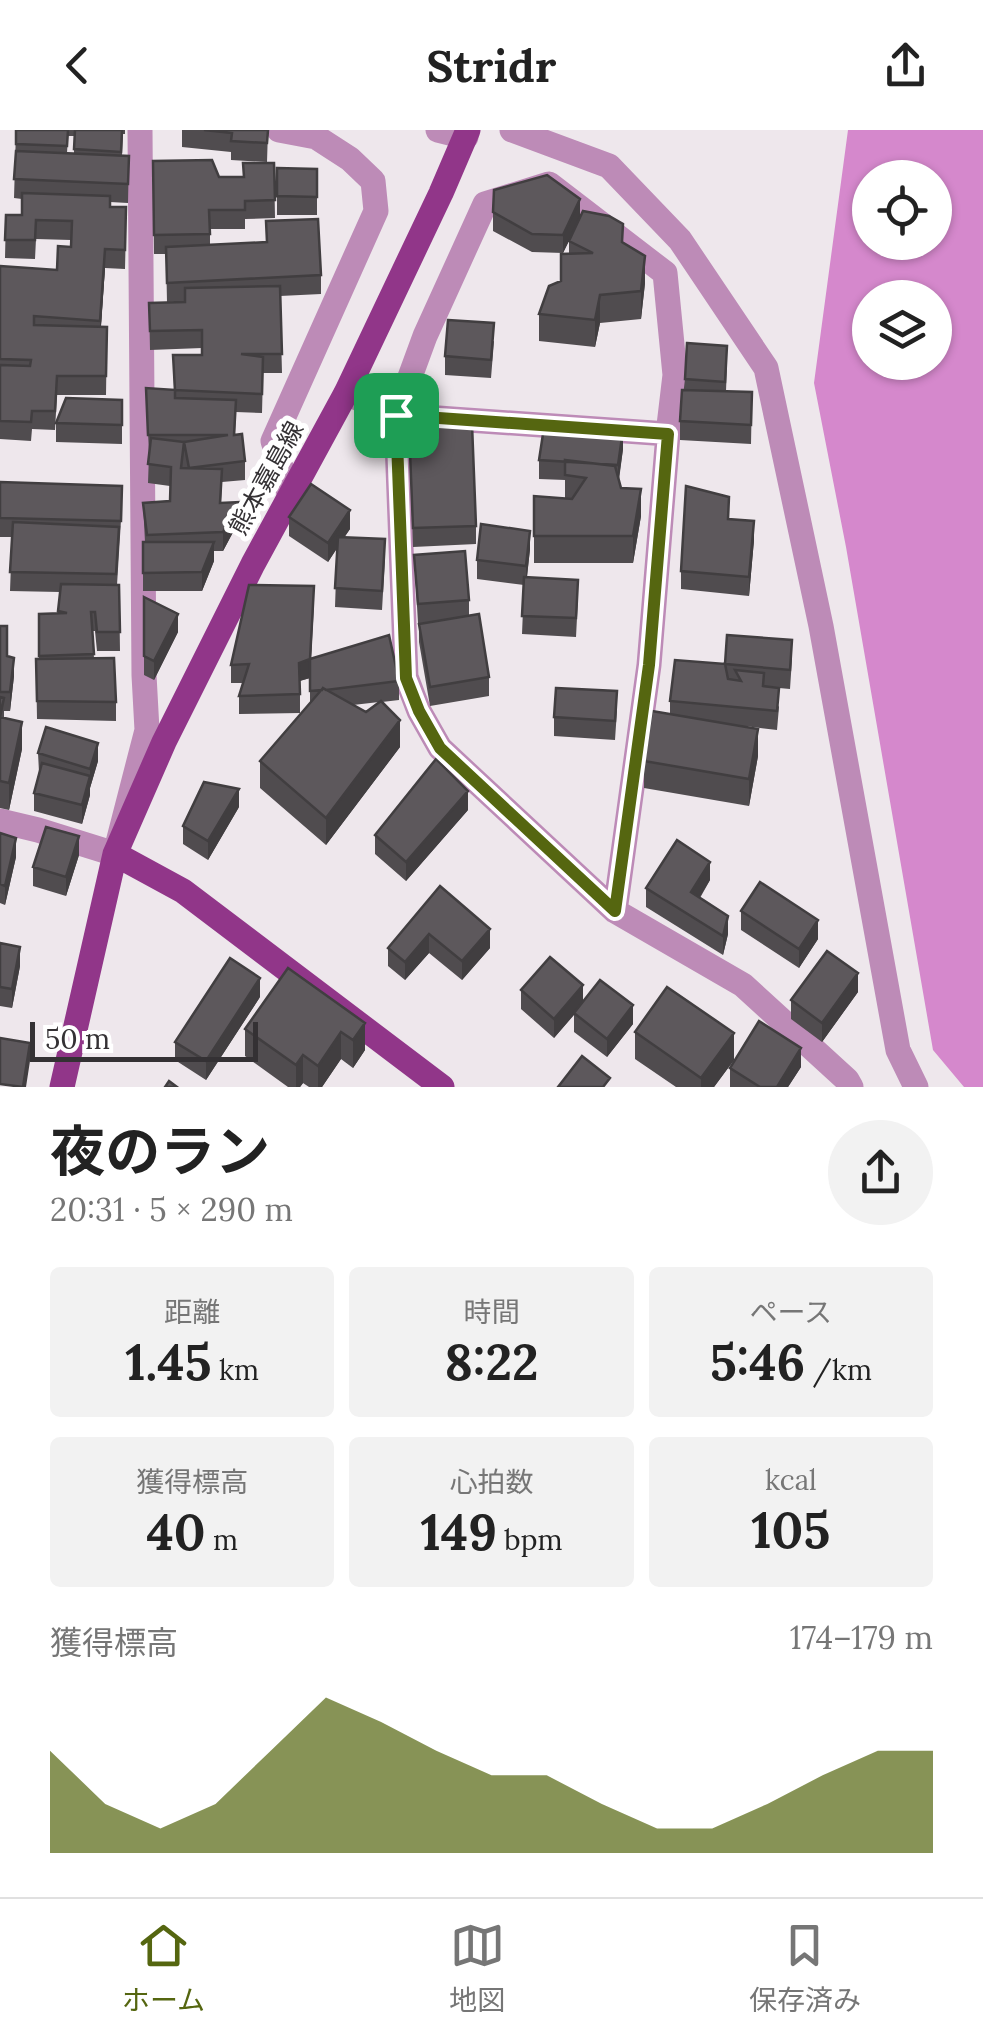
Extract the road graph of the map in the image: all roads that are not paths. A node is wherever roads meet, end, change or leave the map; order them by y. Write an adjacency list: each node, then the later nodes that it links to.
1 (140, 130): 11 (street)
2 (279, 130): 9 (street)
3 (438, 130): 5 (street)
4 (512, 130): 16 (street)
5 (467, 134): 6 (main road, 熊本嘉島線)
6 (346, 393): 7 (street); 9 (main road, 熊本嘉島線)
7 (396, 415): 8 (street); 8 (street); 12 (street)
8 (668, 434): 12 (street)
9 (290, 496): 11 (main road, 熊本嘉島線)
10 (0, 821): 11 (street)
11 (115, 854): 13 (main road, 熊本嘉島線); 14 (main road)
12 (615, 911): 15 (street)
13 (62, 1087)
14 (442, 1087)
15 (851, 1087)
16 (916, 1087)

